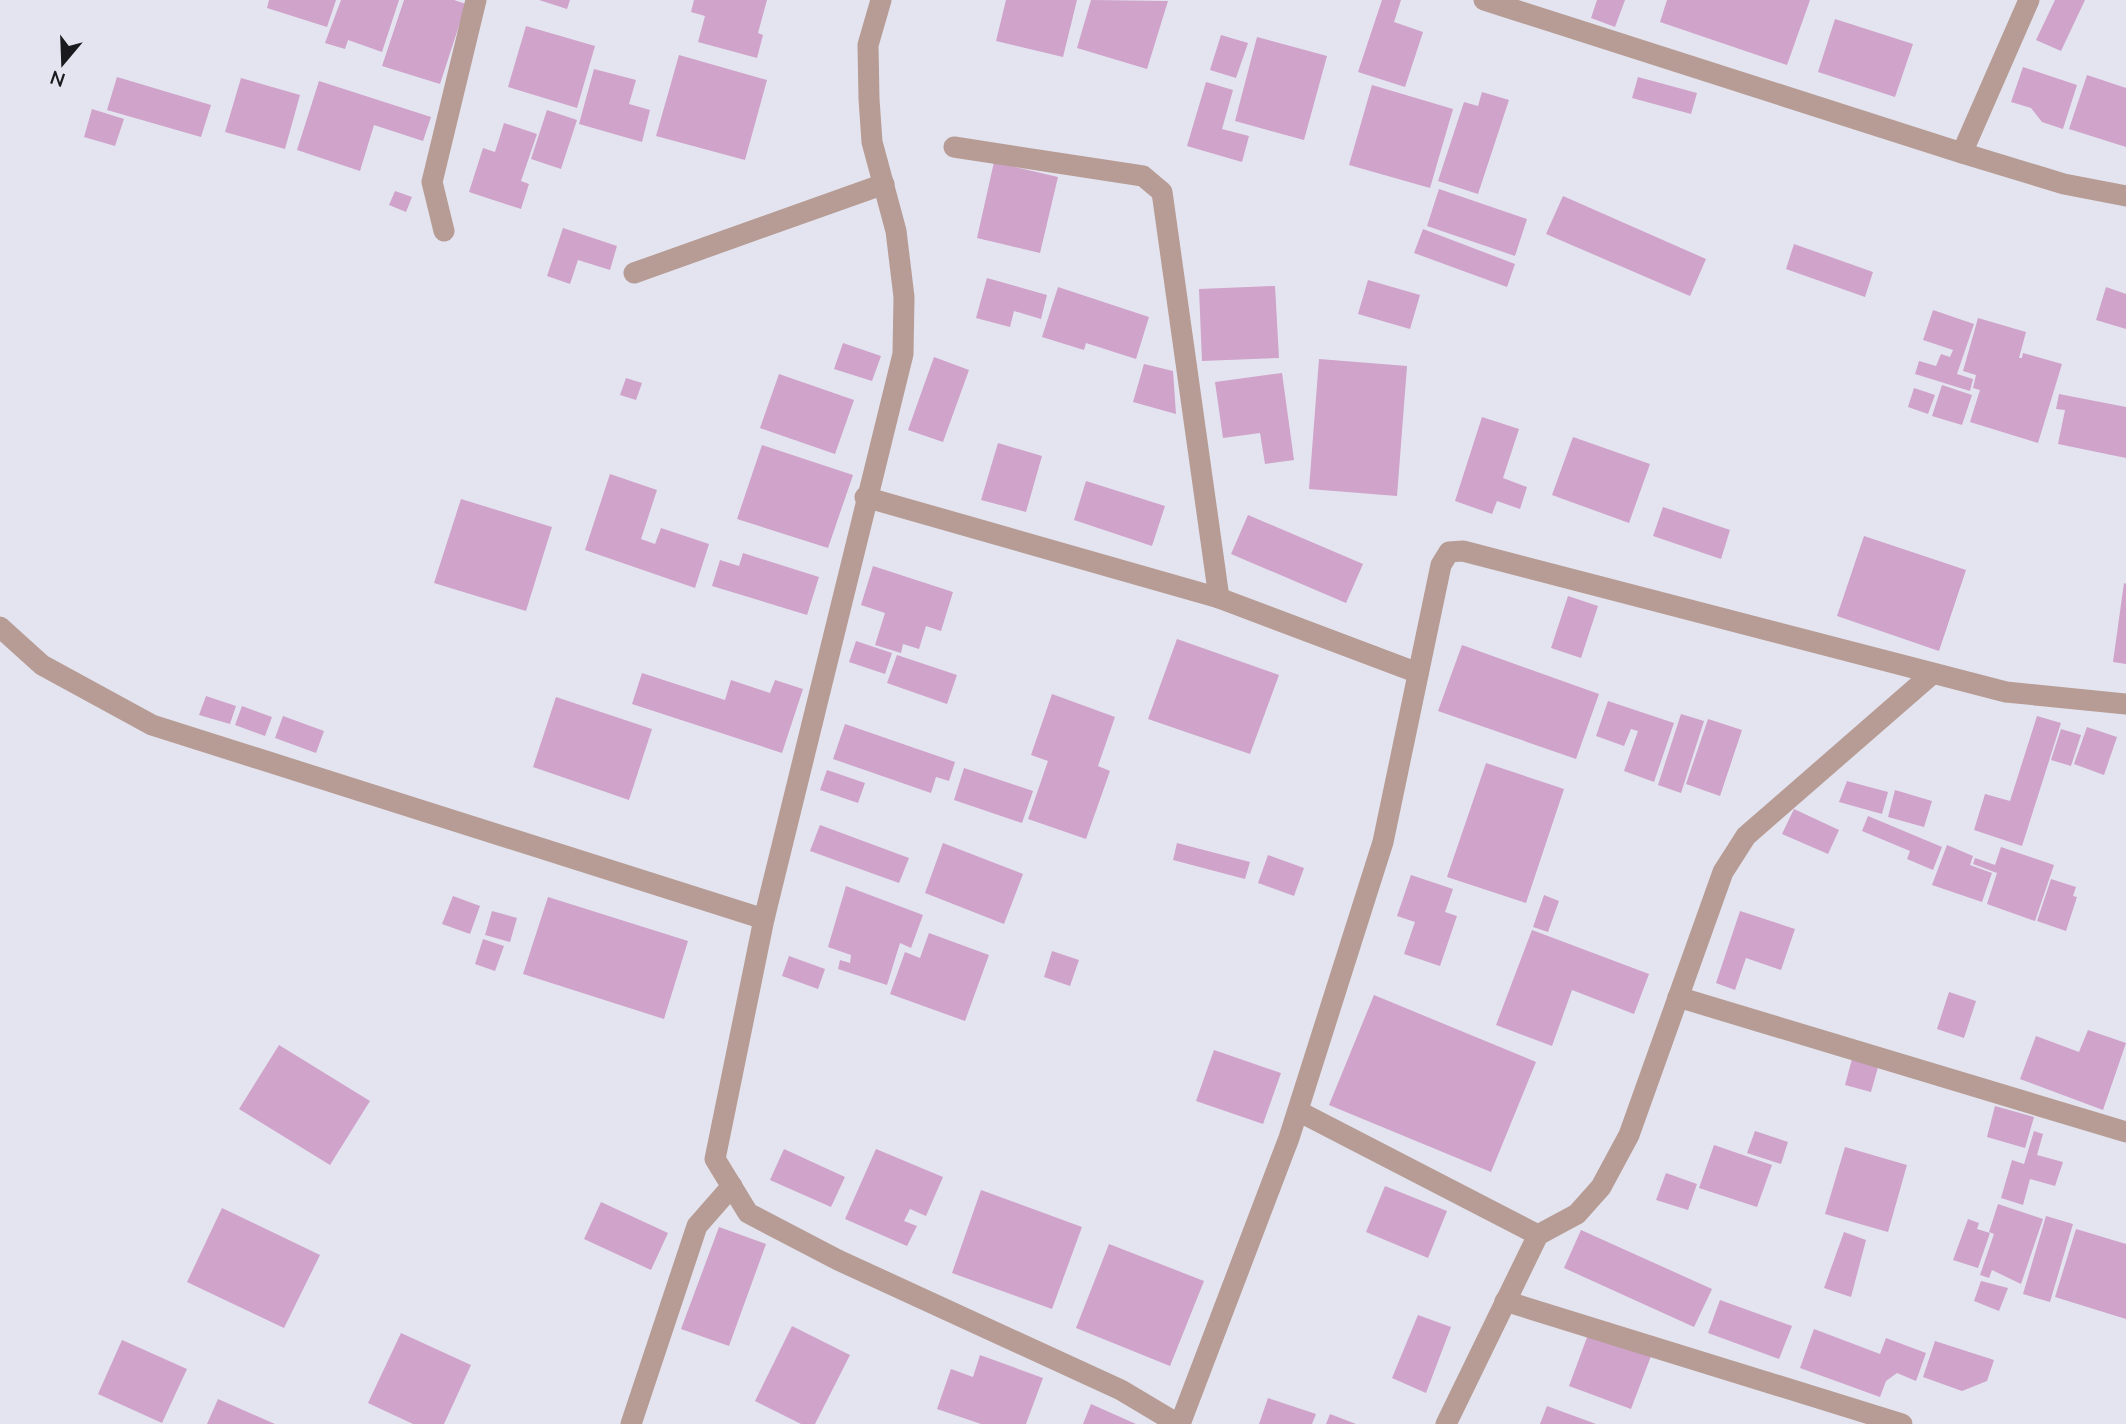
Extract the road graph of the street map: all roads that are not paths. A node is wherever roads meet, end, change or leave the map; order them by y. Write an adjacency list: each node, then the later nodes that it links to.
1 (476, 0): 9 (street)
2 (881, 0): 7 (street)
3 (1484, 0): 6 (street)
4 (2029, 0): 6 (street)
5 (954, 147): 12 (street)
6 (1962, 153): 8 (street)
7 (884, 184): 10 (street); 11 (street)
8 (2126, 196)
9 (444, 231)
10 (634, 273)
11 (865, 497): 12 (street); 17 (street)
12 (1219, 598): 14 (street)
13 (0, 627): 17 (street)
14 (1418, 673): 15 (street); 19 (street)
15 (1932, 674): 16 (street); 18 (street)
16 (2126, 704)
17 (764, 919): 21 (street)
18 (1678, 997): 20 (street); 22 (street)
19 (1298, 1111): 22 (street); 25 (street)
20 (2126, 1132)
21 (732, 1186): 24 (street); 25 (street)
22 (1538, 1235): 23 (street)
23 (1504, 1301): 26 (street); 27 (street)
24 (631, 1424)
25 (1179, 1424)
26 (1446, 1424)
27 (1902, 1424)

